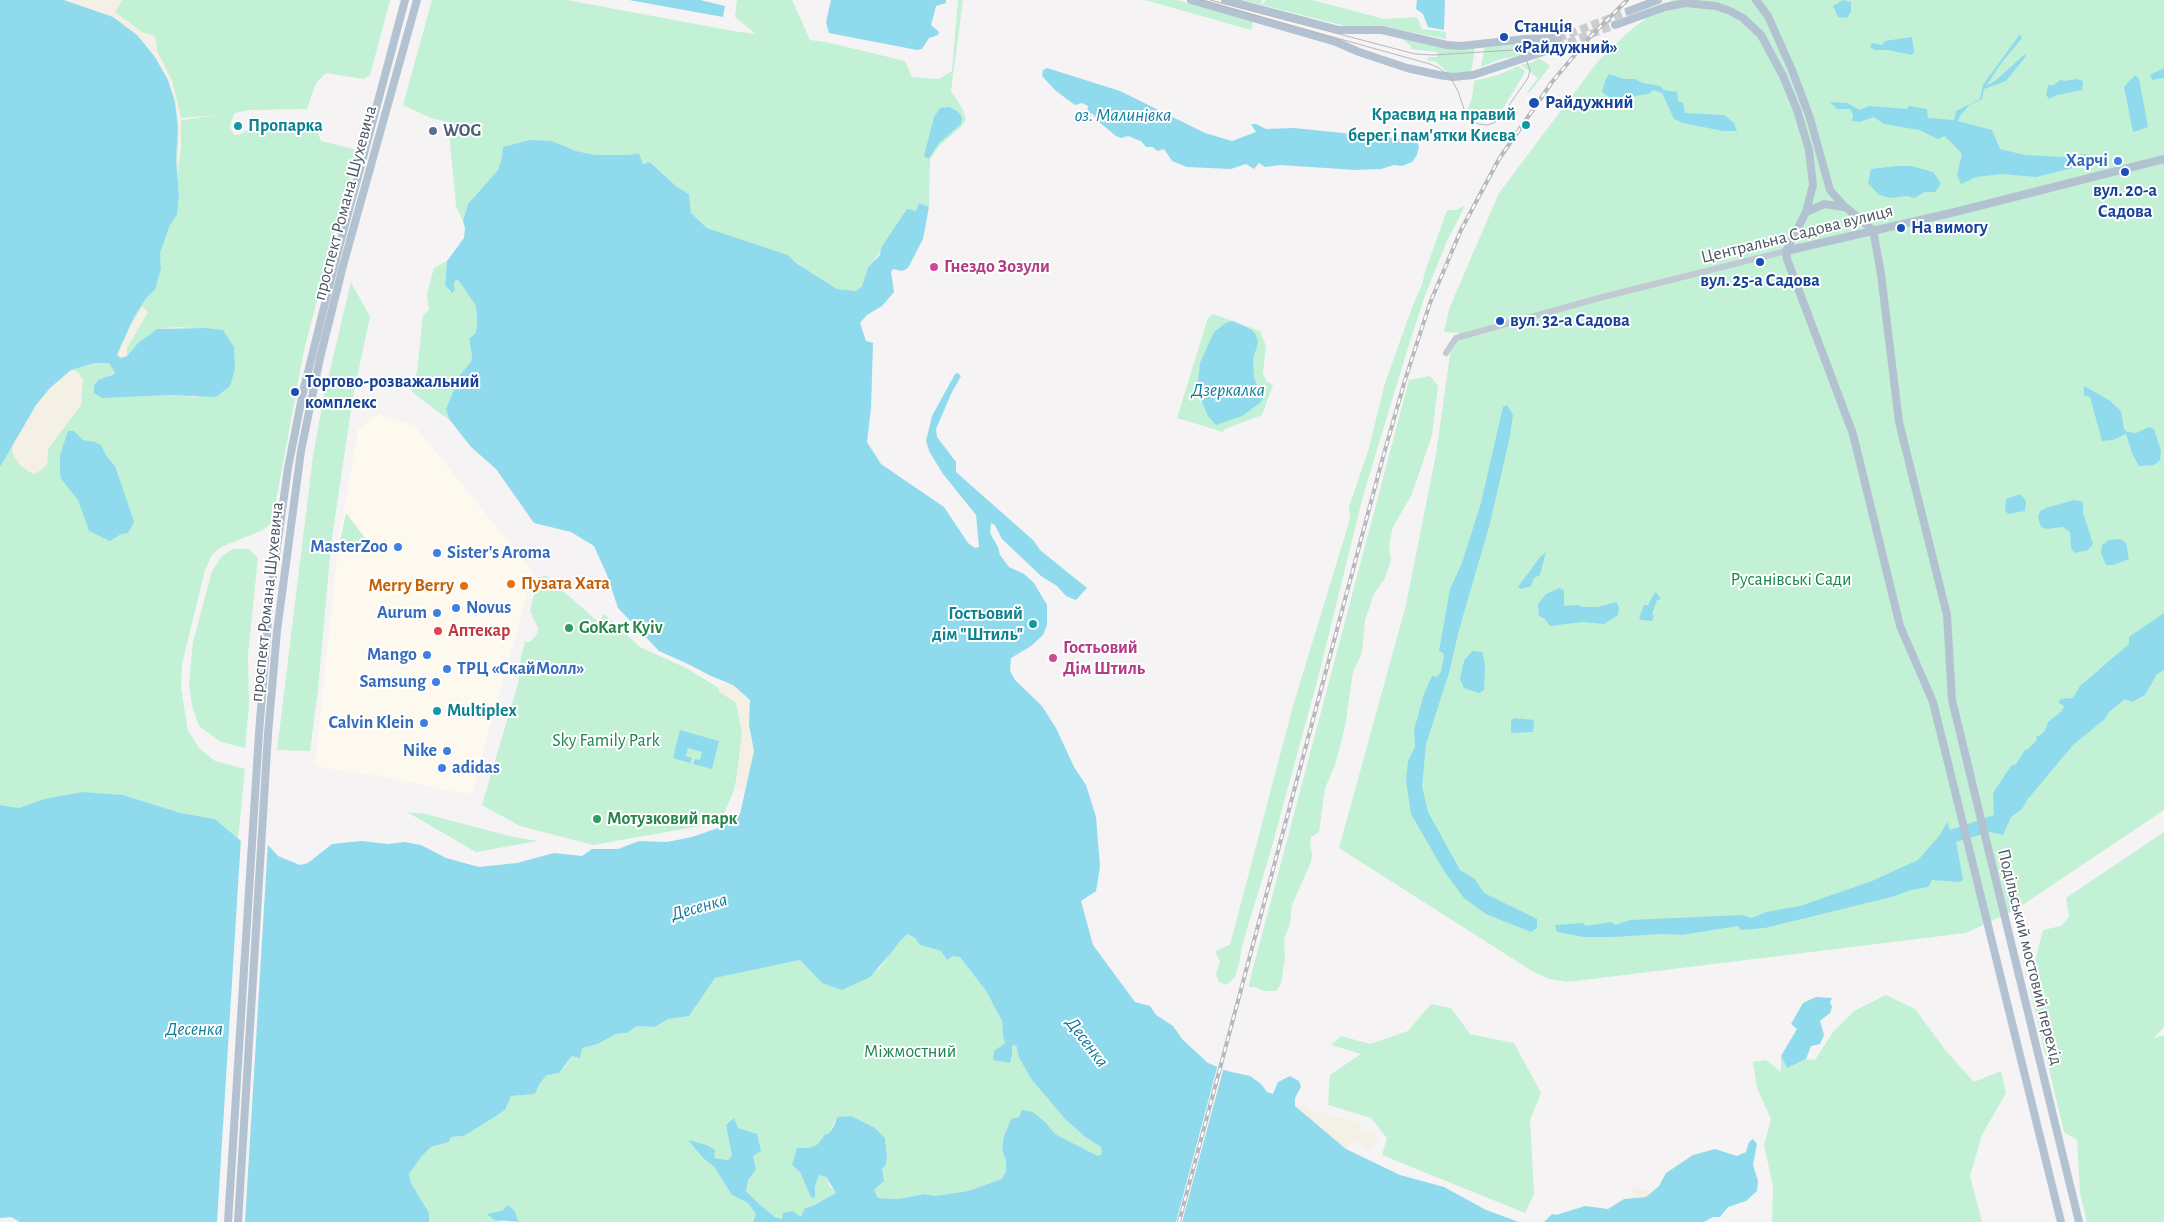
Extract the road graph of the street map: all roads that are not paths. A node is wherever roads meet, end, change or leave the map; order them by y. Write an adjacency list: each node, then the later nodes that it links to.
1 (404, 0): 17 (main road, проспект Романа Шухевича)
2 (417, 0): 18 (main road, проспект Романа Шухевича)
3 (1191, 0): 10 (main road)
4 (1225, 0): 9 (main road)
5 (1658, 0): 7 (main road)
6 (1756, 0): 12 (main road)
7 (1629, 11)
8 (1615, 25): 13 (main road)
9 (1558, 38)
10 (1546, 51)
11 (2164, 159): 14 (main road, Центральна Садова вулиця)
12 (1846, 208): 13 (main road); 14 (main road)
13 (1806, 212): 15 (main road)
14 (1873, 230): 15 (main road, Центральна Садова вулиця); 20 (main road, Подільський мостовий перехід)
15 (1786, 251): 16 (street, Центральна Садова вулиця); 19 (main road, Подільський мостовий перехід)
16 (1446, 352)
17 (228, 1222)
18 (238, 1222)
19 (2062, 1222)
20 (2079, 1222)

